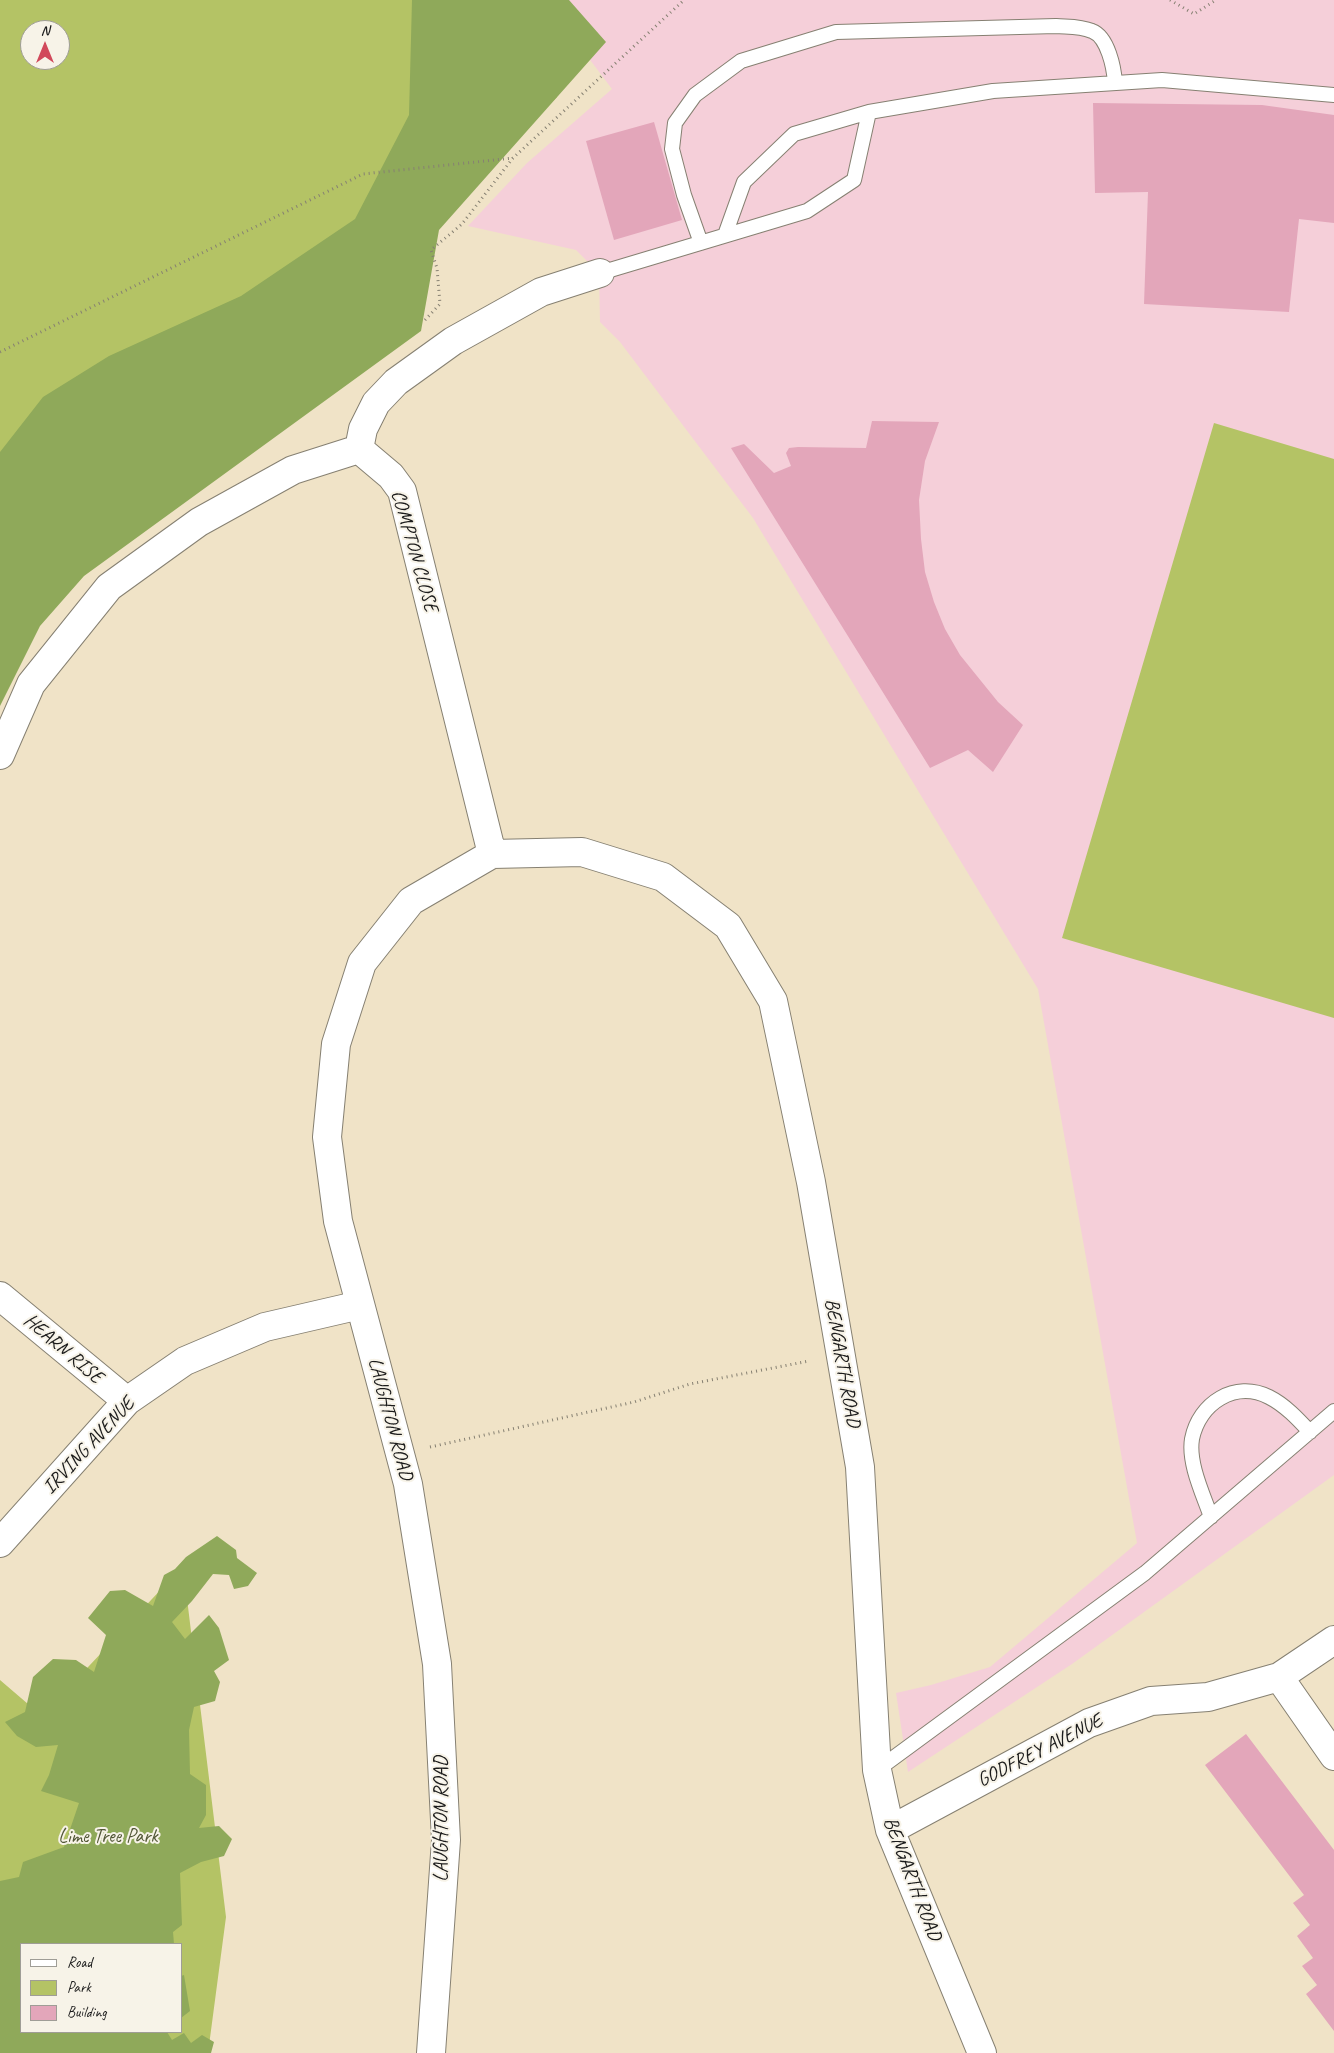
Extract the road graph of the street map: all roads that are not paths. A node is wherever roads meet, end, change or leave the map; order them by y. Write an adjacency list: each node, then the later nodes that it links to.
1 (1115, 83): 2 (lane); 3 (lane); 5 (lane)
2 (1334, 95)
3 (869, 112): 4 (lane); 4 (lane)
4 (725, 235): 5 (lane)
5 (701, 243): 6 (lane)
6 (600, 273): 7 (street)
7 (359, 450): 8 (street); 9 (street, COMPTON CLOSE)
8 (0, 755)
9 (492, 854): 11 (street, LAUGHTON ROAD); 20 (street, BENGARTH ROAD)
10 (0, 1296): 12 (street, HEARN RISE)
11 (360, 1304): 12 (street, IRVING AVENUE); 22 (street, LAUGHTON ROAD)
12 (127, 1401): 16 (street, IRVING AVENUE)
13 (1334, 1411): 14 (lane)
14 (1310, 1432): 15 (lane); 15 (lane)
15 (1211, 1517): 20 (lane)
16 (0, 1543)
17 (1334, 1640): 18 (street, GODFREY AVENUE)
18 (1279, 1676): 19 (street); 21 (street, GODFREY AVENUE)
19 (1334, 1756)
20 (877, 1770): 21 (street, BENGARTH ROAD)
21 (890, 1830): 23 (street, BENGARTH ROAD)
22 (430, 2053)
23 (982, 2053)

